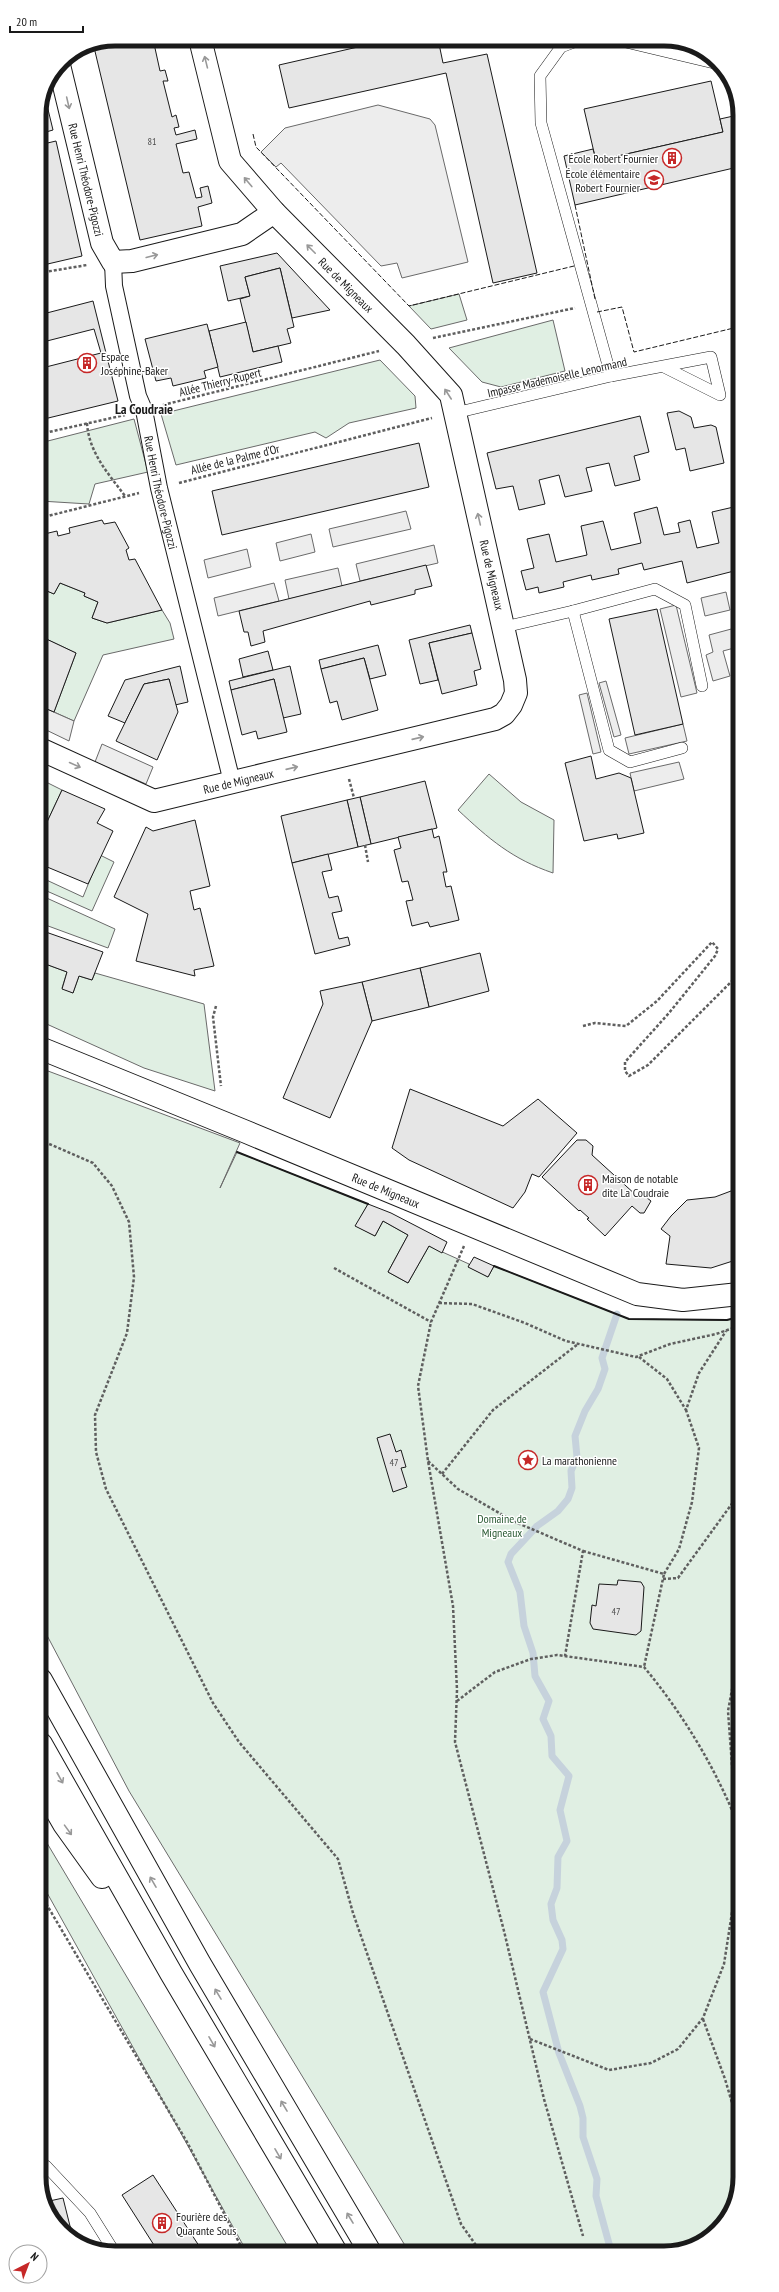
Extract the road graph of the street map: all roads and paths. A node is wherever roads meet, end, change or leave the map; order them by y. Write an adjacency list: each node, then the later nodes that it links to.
1 (202, 46): 6 (main road, Rue de Migneaux, one-way to 1)
2 (564, 46): 13 (lane)
3 (642, 46): 4 (lane)
4 (708, 62)
5 (61, 73): 7 (main road, Rue Henri Théodore-Pigozzi, one-way to 7)
6 (274, 212): 7 (main road, one-way to 6); 15 (main road, Rue de Migneaux, one-way to 6)
7 (113, 262): 8 (path); 14 (street, Rue Henri Théodore-Pigozzi)
8 (46, 272)
9 (579, 307): 10 (path)
10 (433, 338)
11 (382, 351): 14 (path, Allée Thierry-Rupert)
12 (664, 367): 12 (lane, Impasse Mademoiselle Lenormand); 13 (lane, Impasse Mademoiselle Lenormand)
13 (611, 376): 15 (lane, Impasse Mademoiselle Lenormand)
14 (144, 410): 17 (path, Allée Thierry-Rupert); 19 (street, Rue Henri Théodore-Pigozzi)
15 (455, 414): 23 (main road, Rue de Migneaux, one-way to 15)
16 (434, 418): 19 (path, Allée de la Palme d’Or)
17 (87, 423): 18 (path, Allée Thierry-Rupert); 20 (path)
18 (46, 433)
19 (159, 488): 20 (path, Allée de la Palme d’Or); 28 (street, Rue Henri Théodore-Pigozzi)
20 (125, 496): 21 (path, Allée de la Palme d’Or)
21 (46, 516)
22 (573, 611): 23 (lane); 24 (lane); 25 (lane)
23 (504, 627): 28 (main road, Rue de Migneaux, one-way to 23)
24 (702, 686)
25 (682, 748)
26 (46, 752): 28 (main road, Rue de Migneaux, one-way to 28)
27 (349, 779): 29 (path)
28 (232, 782)
29 (354, 798)
30 (365, 845): 31 (path)
31 (368, 862)
32 (733, 979): 34 (path)
33 (216, 1006): 36 (path)
34 (582, 1026)
35 (46, 1050): 38 (main road, Rue de Migneaux)
36 (221, 1086)
37 (46, 1143): 75 (path)
38 (473, 1226): 40 (main road, Rue de Migneaux); 41 (path)
39 (334, 1268): 42 (path)
40 (733, 1295)
41 (439, 1303): 42 (path); 45 (path)
42 (431, 1322): 48 (path)
43 (733, 1328): 44 (path)
44 (727, 1330): 46 (path); 47 (path)
45 (578, 1344): 46 (path); 49 (path)
46 (638, 1357): 47 (path)
47 (686, 1410): 52 (path)
48 (428, 1461): 49 (path); 58 (path)
49 (442, 1474): 51 (path)
50 (733, 1502): 53 (path)
51 (583, 1551): 52 (path); 54 (path)
52 (664, 1574): 53 (path)
53 (663, 1579): 55 (path)
54 (565, 1656): 55 (path); 58 (path)
55 (644, 1667): 62 (path)
56 (733, 1684): 60 (path)
57 (46, 1689): 74 (main road, one-way to 57)
58 (457, 1701): 67 (path)
59 (46, 1753): 65 (main road, one-way to 65)
60 (733, 1780)
61 (46, 1793): 65 (main road, one-way to 65)
62 (733, 1816)
63 (46, 1903): 72 (path)
64 (733, 1906): 66 (path)
65 (171, 1972): 73 (main road, one-way to 73)
66 (703, 2018): 67 (path); 68 (path)
67 (530, 2038): 70 (path)
68 (733, 2106)
69 (46, 2166): 71 (lane)
70 (583, 2236)
71 (111, 2246)
72 (241, 2246)
73 (332, 2246)
74 (366, 2246)
75 (476, 2246)

